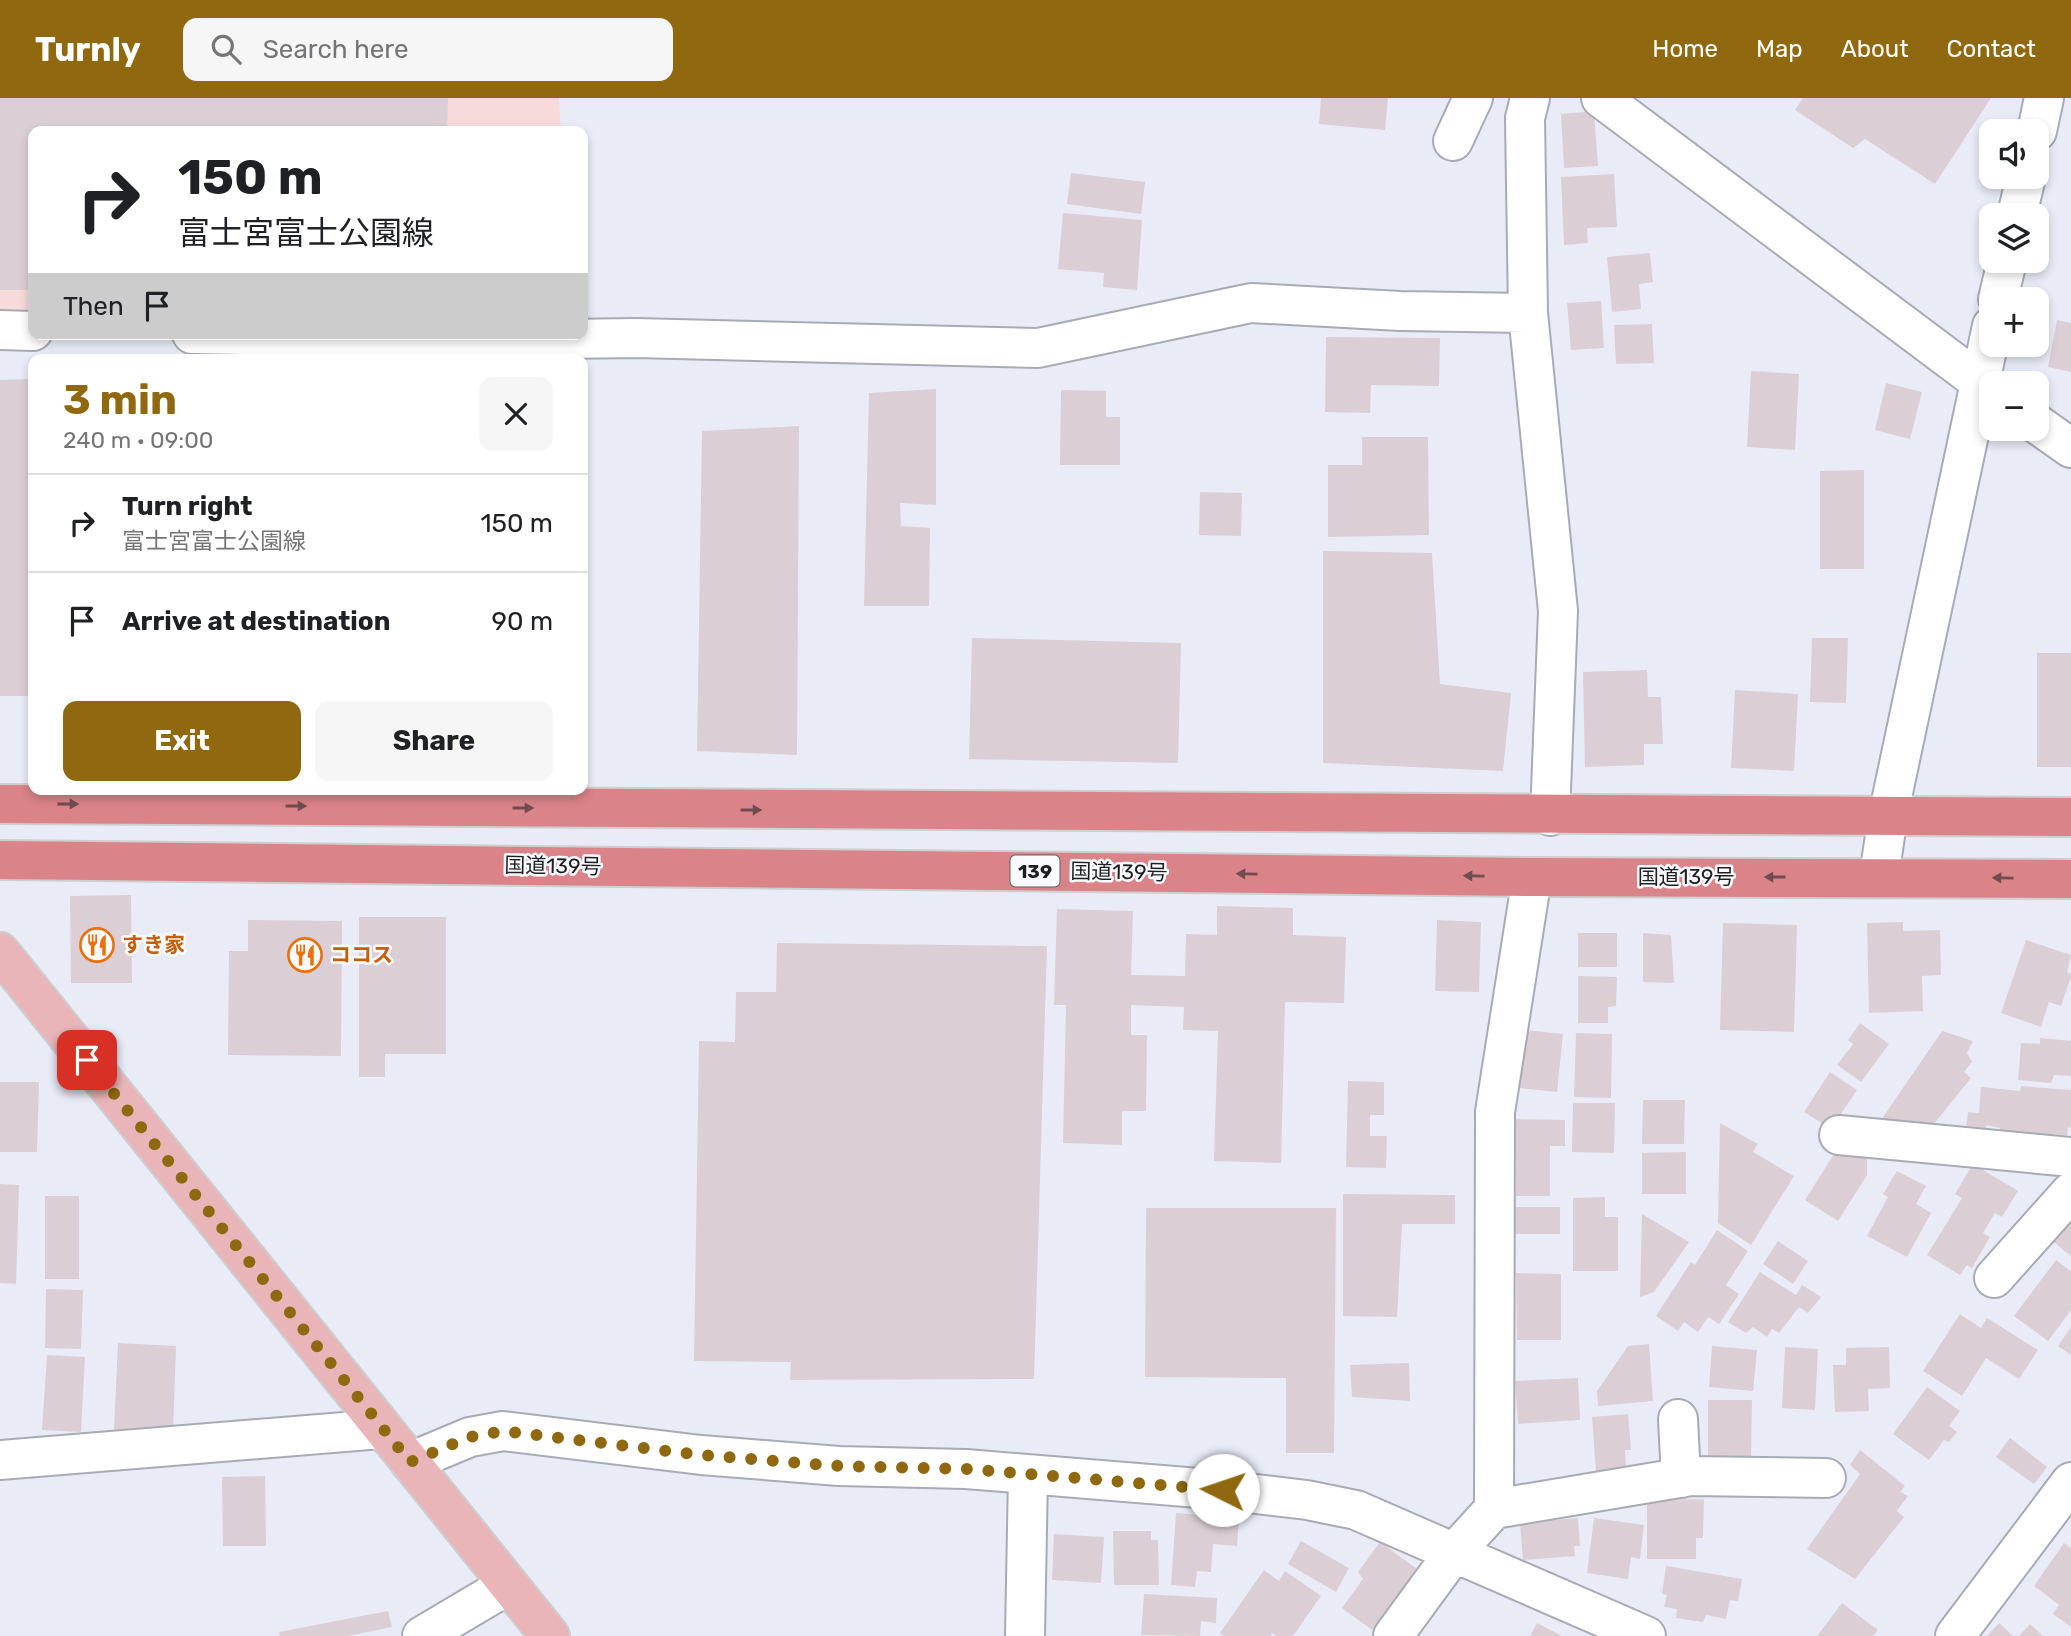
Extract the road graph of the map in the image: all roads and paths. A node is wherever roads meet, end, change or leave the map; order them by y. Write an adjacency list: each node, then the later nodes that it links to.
1 (1473, 98): 6 (street)
2 (1530, 98): 7 (street)
3 (1601, 98): 11 (street)
4 (2044, 98): 5 (street)
5 (2040, 119)
6 (1452, 141)
7 (1528, 313): 10 (street); 16 (street)
8 (0, 331): 9 (street)
9 (28, 331)
10 (588, 339)
11 (1979, 382)
12 (1979, 414): 17 (street)
13 (2049, 433): 14 (street)
14 (2071, 449)
15 (0, 804): 16 (highway, one-way to 16)
16 (1550, 816): 17 (highway)
17 (1888, 816): 18 (highway); 20 (street)
18 (2071, 817)
19 (0, 860): 21 (highway, 国道139号 / 139, one-way to 19)
20 (1879, 876): 21 (highway, 国道139号 / 139, one-way to 21); 22 (highway, 国道139号 / 139, one-way to 20)
21 (1532, 877): 36 (street)
22 (2071, 879)
23 (0, 952): 29 (main road)
24 (1839, 1135): 25 (street)
25 (2071, 1157)
26 (2071, 1192): 27 (street)
27 (1994, 1278)
28 (1678, 1419): 33 (street)
29 (381, 1429): 30 (street); 31 (main road)
30 (0, 1460)
31 (410, 1462): 32 (street); 38 (main road)
32 (1028, 1475): 37 (street); 41 (street)
33 (1681, 1478): 34 (street); 36 (street)
34 (1826, 1478)
35 (2069, 1491): 44 (street)
36 (1494, 1509): 37 (street)
37 (1453, 1554): 42 (street); 43 (street)
38 (508, 1585): 39 (street); 40 (main road)
39 (422, 1636)
40 (550, 1636)
41 (1035, 1636)
42 (1393, 1636)
43 (1646, 1636)
44 (1955, 1636)

